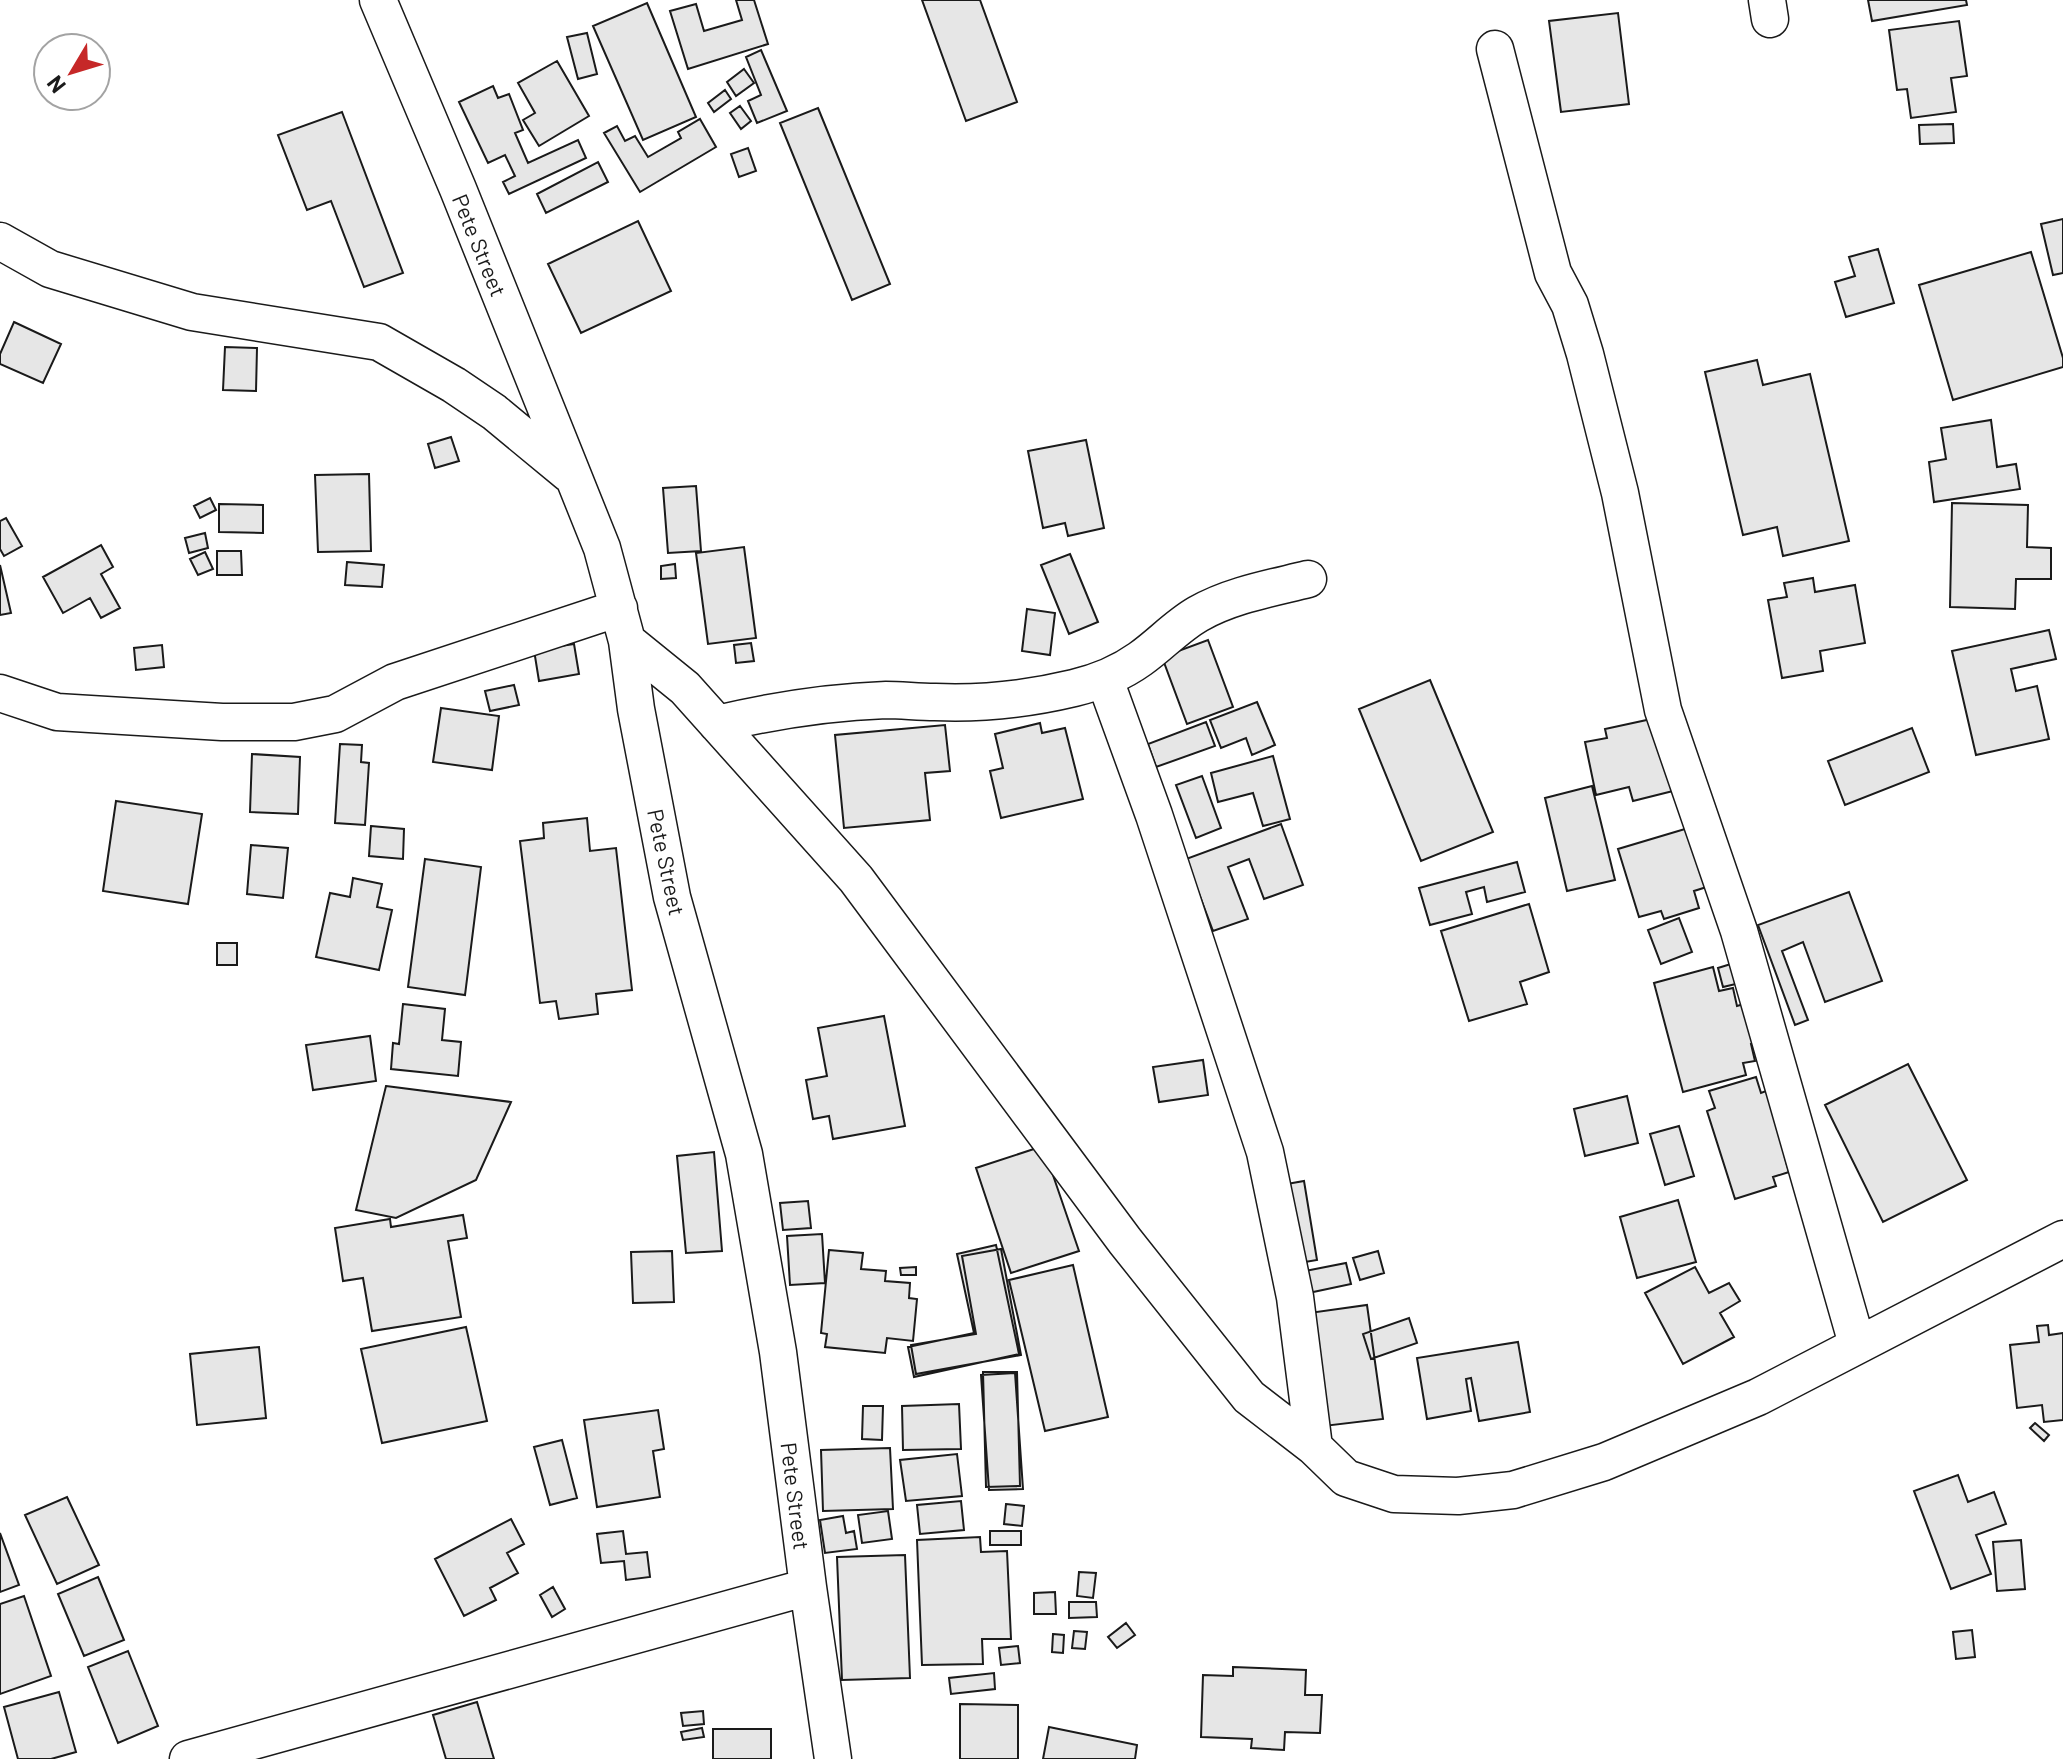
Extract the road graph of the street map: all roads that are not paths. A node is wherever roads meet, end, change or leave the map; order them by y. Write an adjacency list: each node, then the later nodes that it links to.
1 (378, 0): 4 (street, Pete Street)
2 (1495, 49): 11 (street)
3 (0, 241): 4 (street)
4 (573, 477): 6 (street, Pete Street)
5 (1308, 579): 7 (street)
6 (623, 624): 8 (street); 9 (street); 13 (street, Pete Street)
7 (1105, 680): 9 (street); 12 (street)
8 (0, 693)
9 (717, 724): 12 (street)
10 (2063, 1239): 11 (street)
11 (1857, 1344): 12 (street)
12 (1314, 1447)
13 (808, 1587): 14 (street); 15 (street, Pete Street)
14 (188, 1759)
15 (833, 1759)

